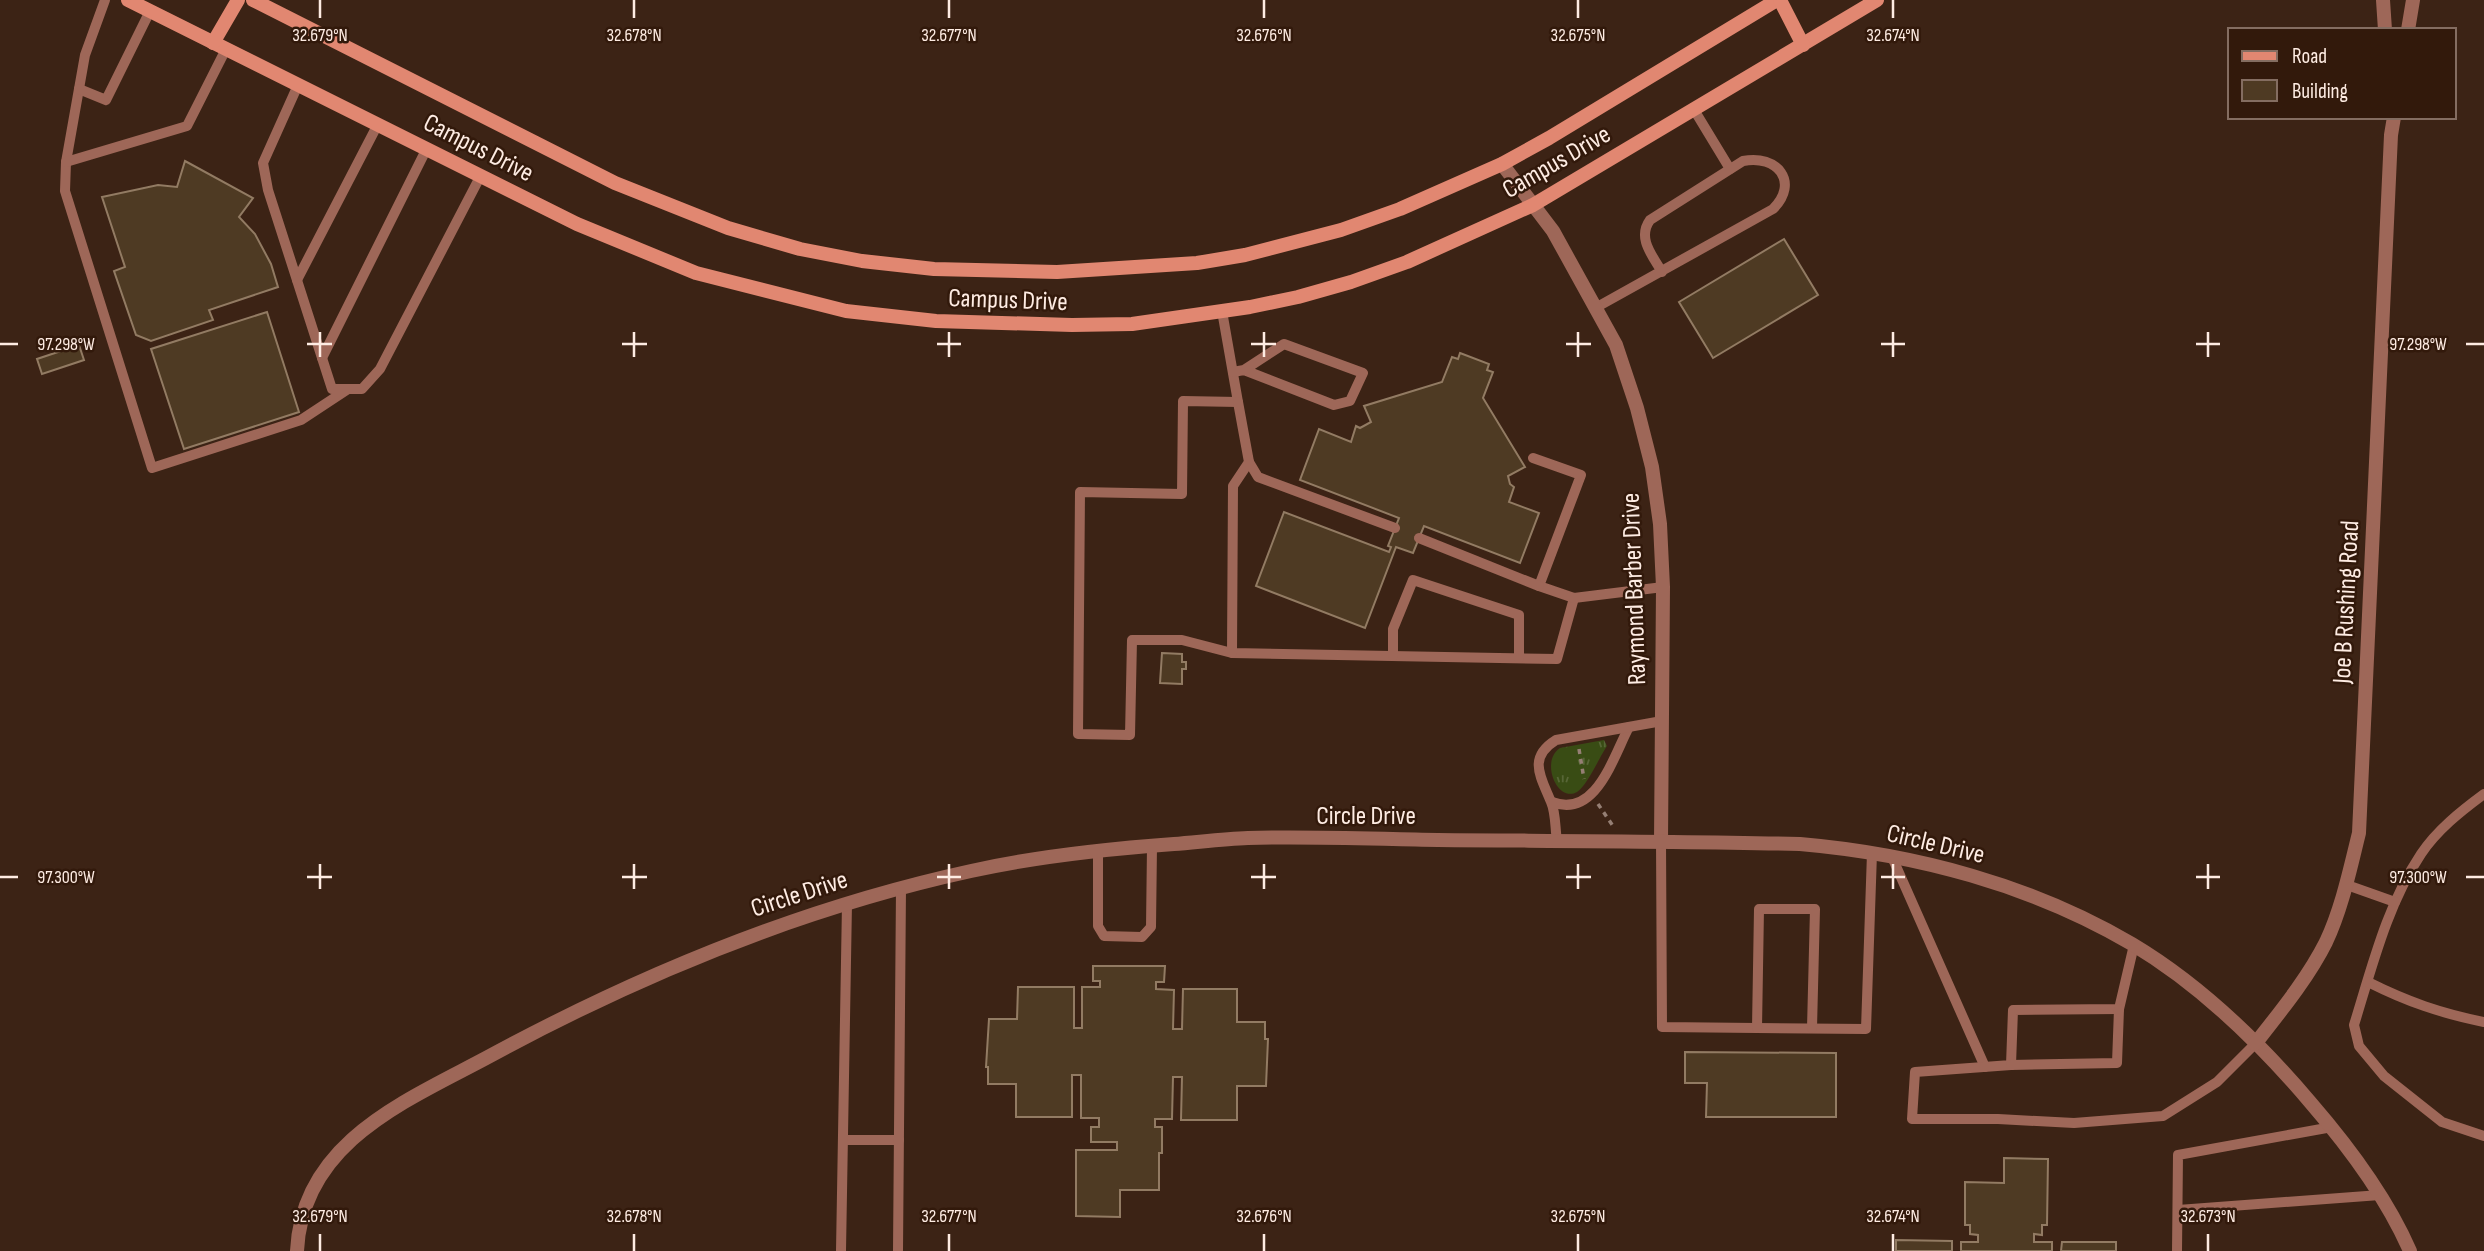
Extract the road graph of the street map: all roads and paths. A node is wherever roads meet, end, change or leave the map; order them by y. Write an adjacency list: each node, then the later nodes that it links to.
1 (105, 0): 15 (lane)
2 (128, 0): 9 (main road, Campus Drive)
3 (238, 0): 13 (main road)
4 (253, 0): 21 (main road, Campus Drive)
5 (1778, 0): 12 (main road); 21 (main road, Campus Drive)
6 (1877, 0): 12 (main road, Campus Drive)
7 (2383, 0): 10 (street)
8 (2413, 0): 11 (street)
9 (150, 11): 13 (main road, Campus Drive); 15 (lane)
10 (2385, 28)
11 (2408, 28)
12 (1803, 45): 16 (main road, Campus Drive)
13 (219, 46): 14 (main road, Campus Drive); 20 (lane)
14 (298, 85): 18 (main road, Campus Drive); 26 (lane)
15 (79, 89): 20 (lane)
16 (1693, 108): 22 (lane); 24 (main road, Campus Drive)
17 (2392, 119): 53 (street, Joe B Rushing Road)
18 (378, 124): 19 (main road, Campus Drive); 26 (lane)
19 (427, 148): 23 (main road, Campus Drive); 29 (lane)
20 (66, 162): 31 (lane)
21 (1502, 164): 24 (street, Raymond Barber Drive)
22 (1730, 169): 25 (lane); 25 (lane)
23 (481, 175): 28 (main road, Campus Drive); 31 (lane)
24 (1533, 205): 27 (street, Raymond Barber Drive); 28 (main road, Campus Drive)
25 (1661, 272): 27 (lane)
26 (297, 281): 29 (lane)
27 (1597, 307): 38 (street, Raymond Barber Drive)
28 (1222, 311): 30 (lane)
29 (322, 358): 31 (lane)
30 (1238, 371): 30 (lane); 32 (lane)
31 (348, 388)
32 (1238, 402): 34 (lane); 40 (lane)
33 (1533, 458): 37 (lane)
34 (1249, 462): 35 (lane); 40 (lane)
35 (1395, 528)
36 (1419, 538): 37 (lane)
37 (1539, 586): 39 (lane)
38 (1663, 587): 39 (lane); 43 (street, Raymond Barber Drive)
39 (1574, 598): 42 (lane)
40 (1232, 653): 41 (lane)
41 (1393, 656): 42 (lane); 42 (lane)
42 (1519, 658)
43 (1661, 721): 44 (lane); 48 (street, Raymond Barber Drive)
44 (1629, 727): 46 (lane); 46 (lane)
45 (2484, 794): 55 (lane)
46 (1552, 803): 47 (lane)
47 (1557, 841): 48 (street, Circle Drive); 49 (street, Circle Drive)
48 (1661, 841): 51 (street, Circle Drive); 61 (lane)
49 (1152, 846): 50 (street, Circle Drive); 50 (lane)
50 (1098, 851): 54 (street, Circle Drive)
51 (1872, 853): 52 (street, Circle Drive); 62 (lane)
52 (1892, 857): 57 (street, Circle Drive); 65 (lane)
53 (2347, 885): 55 (lane); 63 (street, Joe B Rushing Road)
54 (901, 888): 56 (street, Circle Drive); 69 (lane)
55 (2395, 902): 58 (lane)
56 (847, 903): 68 (lane); 72 (street, Circle Drive)
57 (2134, 945): 59 (lane); 63 (street, Circle Drive)
58 (2368, 982): 60 (lane); 67 (lane)
59 (2119, 1009): 64 (lane); 64 (lane)
60 (2484, 1023)
61 (1757, 1028): 62 (lane); 62 (lane)
62 (1812, 1028)
63 (2255, 1044): 65 (lane); 66 (street, Circle Drive)
64 (2011, 1065): 65 (lane)
65 (1985, 1067)
66 (2332, 1127): 70 (street, Circle Drive); 71 (lane)
67 (2484, 1136)
68 (843, 1140): 69 (lane); 73 (lane)
69 (899, 1140): 74 (lane)
70 (2380, 1195): 71 (lane); 76 (street, Circle Drive)
71 (2178, 1210): 75 (lane)
72 (298, 1251)
73 (841, 1251)
74 (898, 1251)
75 (2177, 1251)
76 (2410, 1251)

